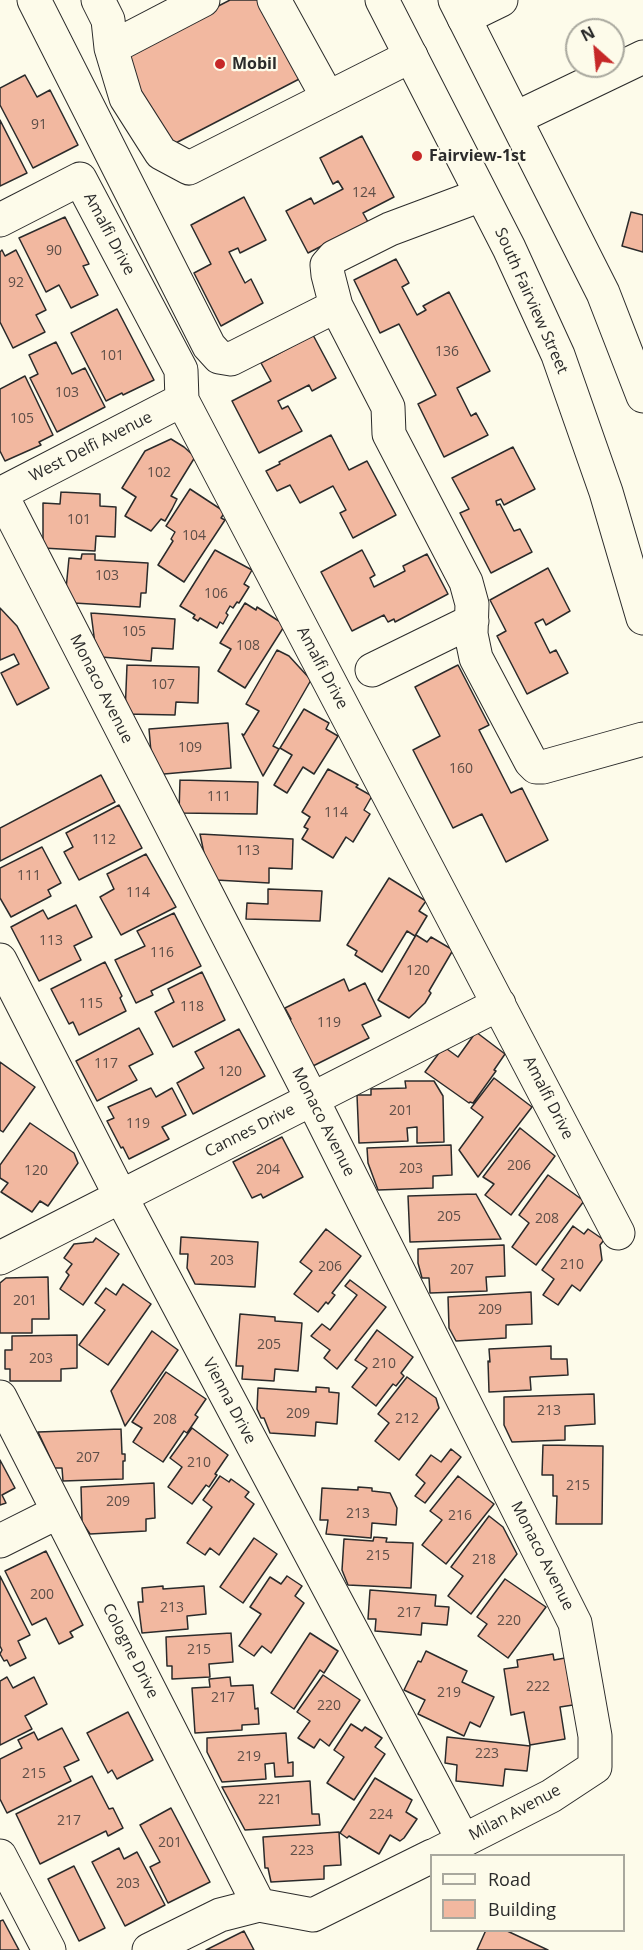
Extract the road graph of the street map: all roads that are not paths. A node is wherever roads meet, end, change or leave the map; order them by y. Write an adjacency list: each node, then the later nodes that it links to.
1 (34, 0): 15 (street)
2 (98, 0): 8 (street)
3 (203, 0): 8 (street)
4 (274, 0): 11 (street)
5 (382, 0): 9 (street, South Fairview Street)
6 (501, 0): 7 (street)
7 (459, 9): 12 (street)
8 (111, 48): 11 (street)
9 (411, 56): 11 (street); 13 (street, South Fairview Street)
10 (643, 57): 12 (street)
11 (328, 98)
12 (516, 118): 16 (street)
13 (481, 195): 15 (street); 19 (street, South Fairview Street)
14 (0, 220): 17 (street, Amalfi Drive)
15 (336, 306): 20 (street)
16 (643, 396)
17 (182, 400): 18 (street, West Delfi Avenue); 24 (street, Amalfi Drive)
18 (0, 494): 25 (street, Monaco Avenue)
19 (643, 618)
20 (472, 621): 21 (street); 22 (street)
21 (372, 670)
22 (643, 739)
23 (0, 960): 26 (street, Vienna Drive)
24 (499, 1004): 25 (street, Cannes Drive); 27 (street, Amalfi Drive)
25 (312, 1099): 26 (street, Cannes Drive); 32 (street, Monaco Avenue)
26 (121, 1197): 28 (street, Cannes Drive); 33 (street, Vienna Drive)
27 (618, 1233)
28 (0, 1258)
29 (0, 1397): 30 (street, Cologne Drive)
30 (58, 1512): 31 (street); 37 (street, Cologne Drive)
31 (0, 1541)
32 (595, 1767): 33 (street, Milan Avenue)
33 (463, 1840): 34 (street, Milan Avenue)
34 (436, 1854)
35 (0, 1856): 38 (street)
36 (430, 1857): 37 (street, Milan Avenue)
37 (259, 1905): 39 (street, Milan Avenue)
38 (49, 1950)
39 (149, 1950)

